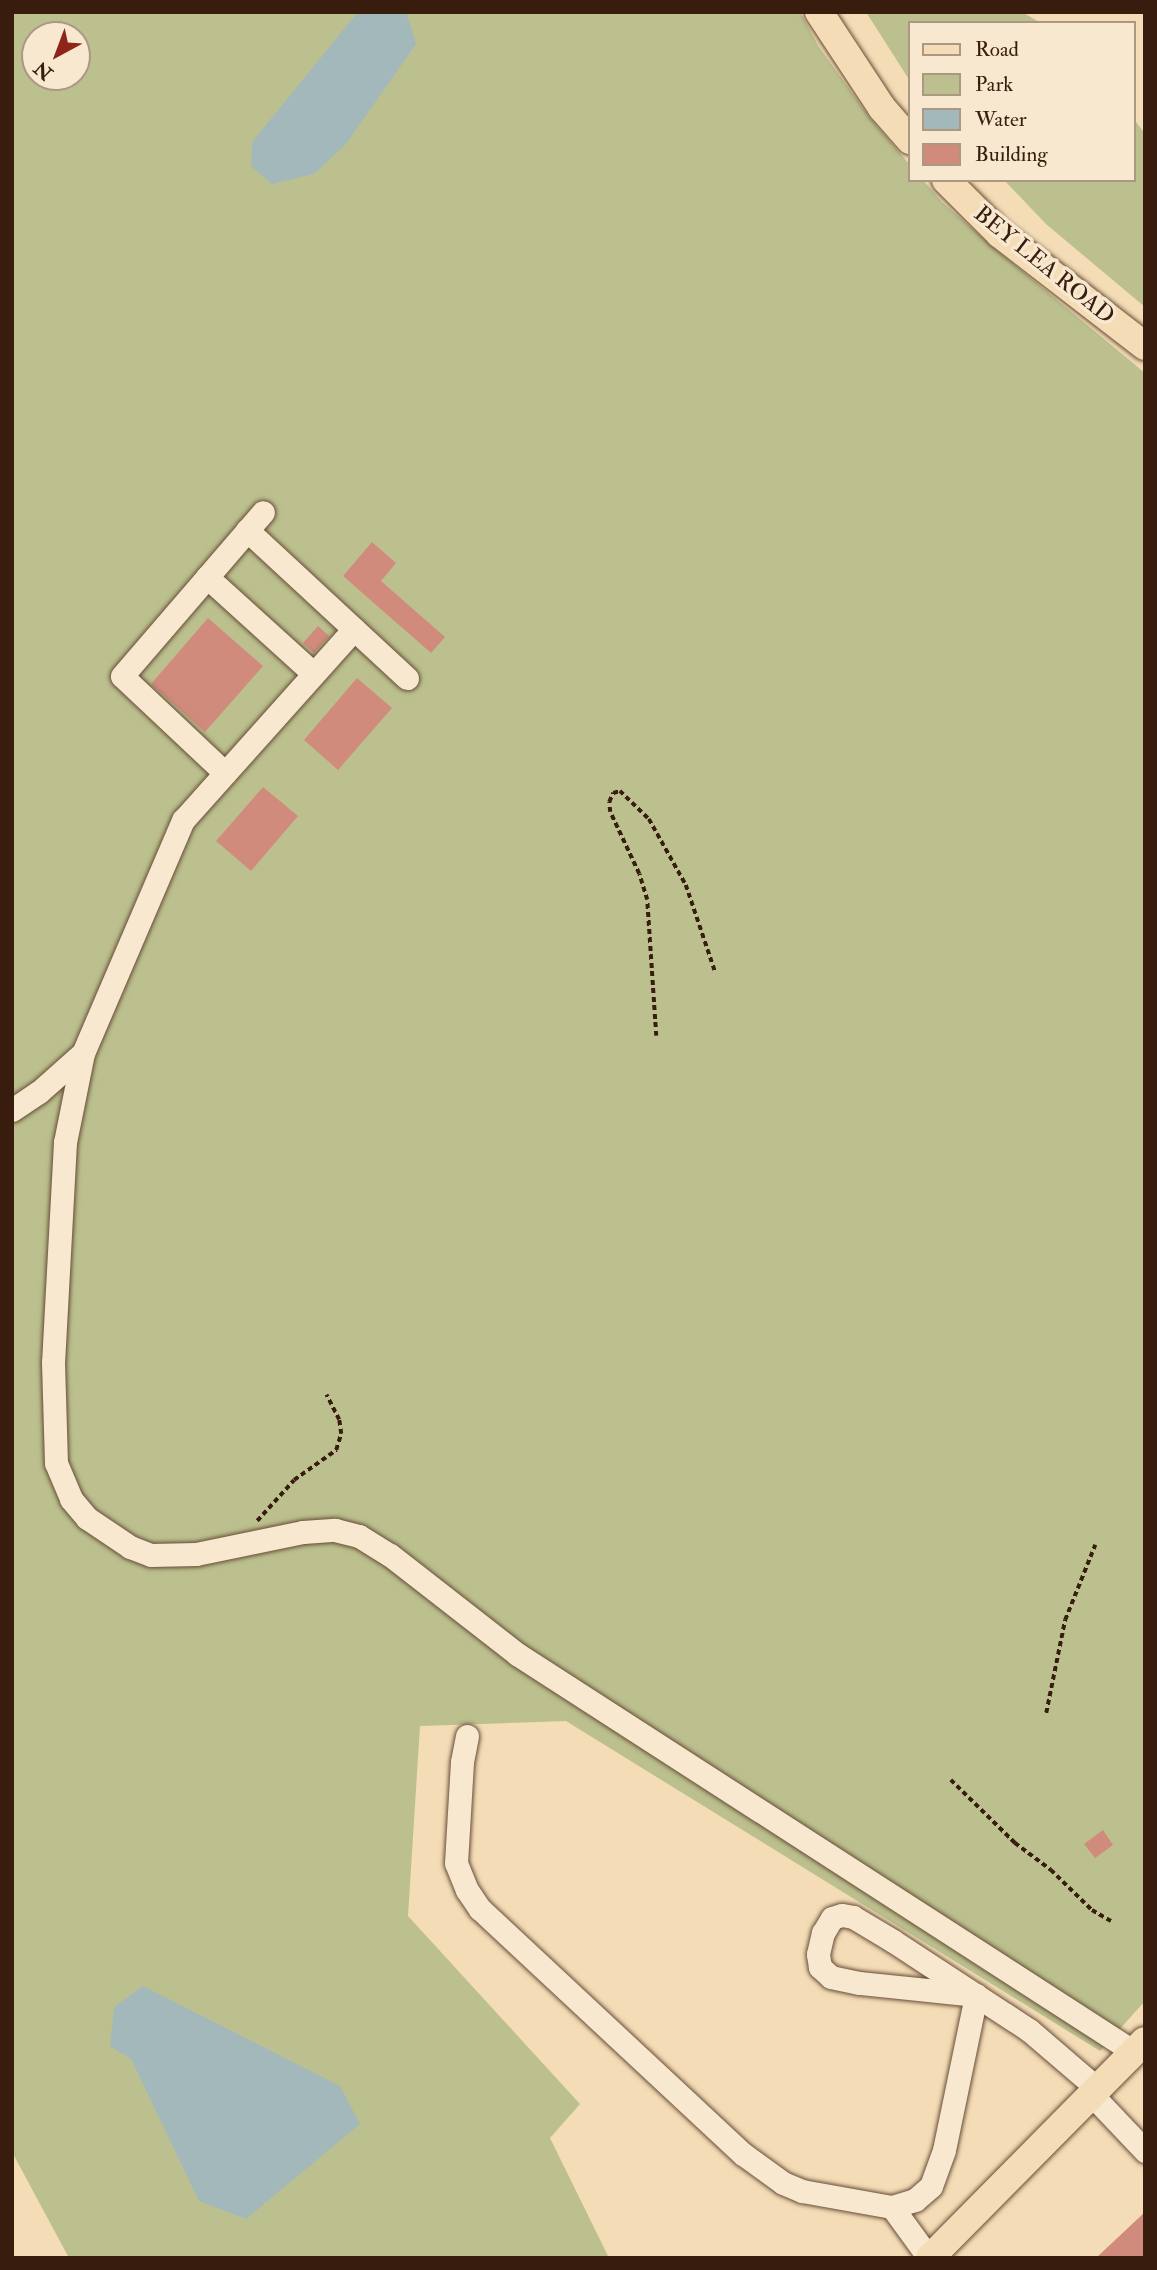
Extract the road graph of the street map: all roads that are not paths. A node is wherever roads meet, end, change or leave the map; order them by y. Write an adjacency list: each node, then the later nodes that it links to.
1 (819, 12): 2 (main road)
2 (908, 138)
3 (948, 182): 4 (main road, BEY LEA ROAD)
4 (1145, 346)
5 (263, 512): 6 (lane)
6 (247, 530): 7 (lane); 8 (lane)
7 (207, 577): 9 (lane); 11 (lane)
8 (354, 629): 9 (lane); 10 (lane)
9 (313, 673): 11 (lane)
10 (407, 678)
11 (225, 772): 12 (lane)
12 (83, 1053): 13 (lane); 15 (lane)
13 (39, 1092): 14 (lane); 15 (lane)
14 (12, 1110)
15 (71, 1113): 18 (lane)
16 (467, 1736): 21 (lane)
17 (975, 1995): 17 (lane); 19 (lane); 21 (lane)
18 (1139, 2047): 19 (main road)
19 (1096, 2093): 20 (lane); 22 (main road)
20 (1145, 2151)
21 (892, 2207): 22 (lane)
22 (930, 2258)

